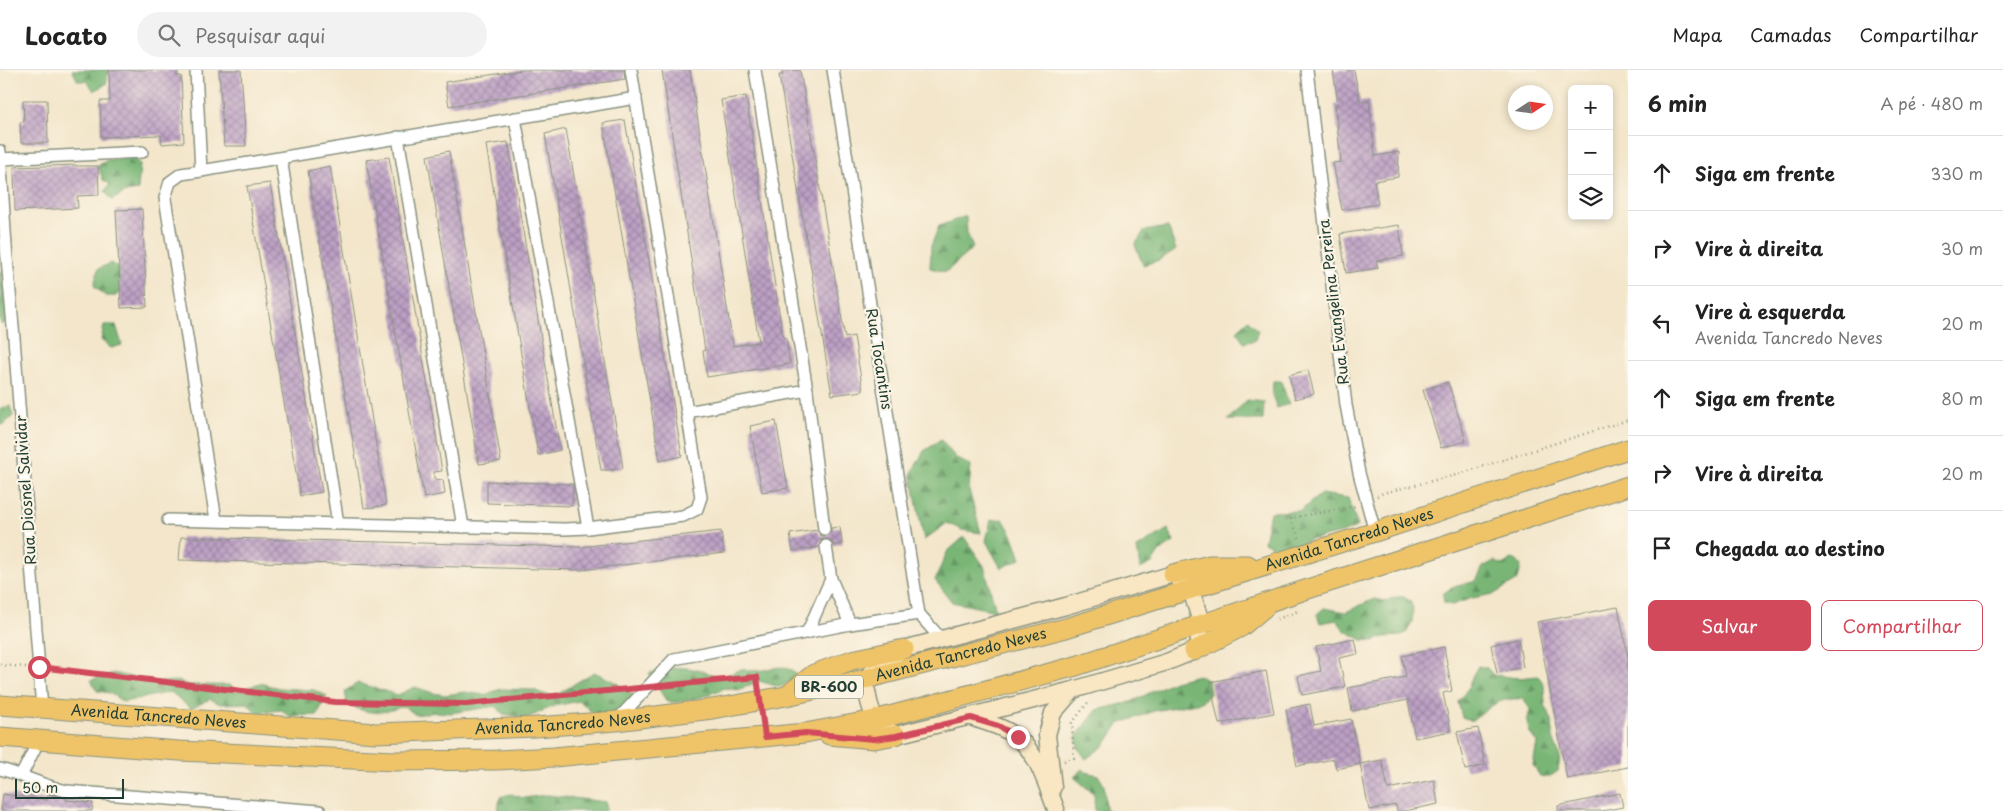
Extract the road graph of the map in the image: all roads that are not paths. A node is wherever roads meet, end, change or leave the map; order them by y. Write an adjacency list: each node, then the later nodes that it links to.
1 (196, 70): 13 (street)
2 (631, 70): 6 (street)
3 (755, 70): 15 (street)
4 (833, 70): 32 (street, Rua Tocantins)
5 (1307, 70): 25 (street, Rua Evangelina Pereira)
6 (636, 98): 7 (street); 16 (street)
7 (514, 118): 8 (street); 23 (street)
8 (398, 137): 11 (street); 22 (street)
9 (0, 151): 12 (street, Rua Diosnel Salvidar)
10 (142, 152): 12 (street)
11 (281, 158): 13 (street); 21 (street)
12 (0, 159): 14 (street, Rua Diosnel Salvidar)
13 (201, 171): 20 (street)
14 (3, 248): 43 (street, Rua Diosnel Salvidar)
15 (807, 390): 16 (street); 24 (street)
16 (687, 412): 23 (street)
17 (1628, 449): 25 (main road, Avenida Tancredo Neves / BR-600)
18 (1628, 486): 31 (main road, Avenida Tancredo Neves)
19 (168, 520): 20 (street)
20 (216, 520): 21 (street)
21 (338, 524): 22 (street)
22 (463, 527): 23 (street)
23 (588, 528)
24 (824, 529)
25 (1375, 532): 27 (main road, Avenida Tancredo Neves / BR-600)
26 (826, 546): 29 (street)
27 (1267, 565): 28 (main road); 30 (main road, Avenida Tancredo Neves / BR-600)
28 (1173, 574): 30 (main road); 36 (main road)
29 (831, 579): 33 (street); 35 (street)
30 (1191, 590): 34 (main road); 39 (main road, Avenida Tancredo Neves / BR-600)
31 (1274, 600): 34 (main road, Avenida Tancredo Neves); 38 (main road)
32 (919, 614): 33 (street); 36 (street)
33 (850, 624): 35 (street)
34 (1202, 625): 38 (main road); 45 (main road, Avenida Tancredo Neves)
35 (807, 633): 46 (street)
36 (942, 640): 37 (main road)
37 (904, 649): 39 (main road); 41 (main road)
38 (1194, 652): 40 (main road)
39 (865, 679): 41 (main road, Avenida Tancredo Neves / BR-600); 45 (main road)
40 (1073, 690): 44 (main road); 53 (main road)
41 (786, 696): 46 (main road, Avenida Tancredo Neves / BR-600)
42 (0, 705): 43 (main road, Avenida Tancredo Neves / BR-600)
43 (42, 709): 46 (main road, Avenida Tancredo Neves / BR-600)
44 (971, 718): 48 (main road); 53 (main road)
45 (875, 720): 47 (main road, Avenida Tancredo Neves); 48 (main road)
46 (616, 721)
47 (806, 733): 48 (main road); 50 (main road, Avenida Tancredo Neves)
48 (896, 736)
49 (0, 737): 50 (main road, Avenida Tancredo Neves)
50 (39, 740): 52 (street)
51 (0, 769): 52 (street)
52 (22, 774): 54 (street)
53 (1056, 810)
54 (320, 811)

